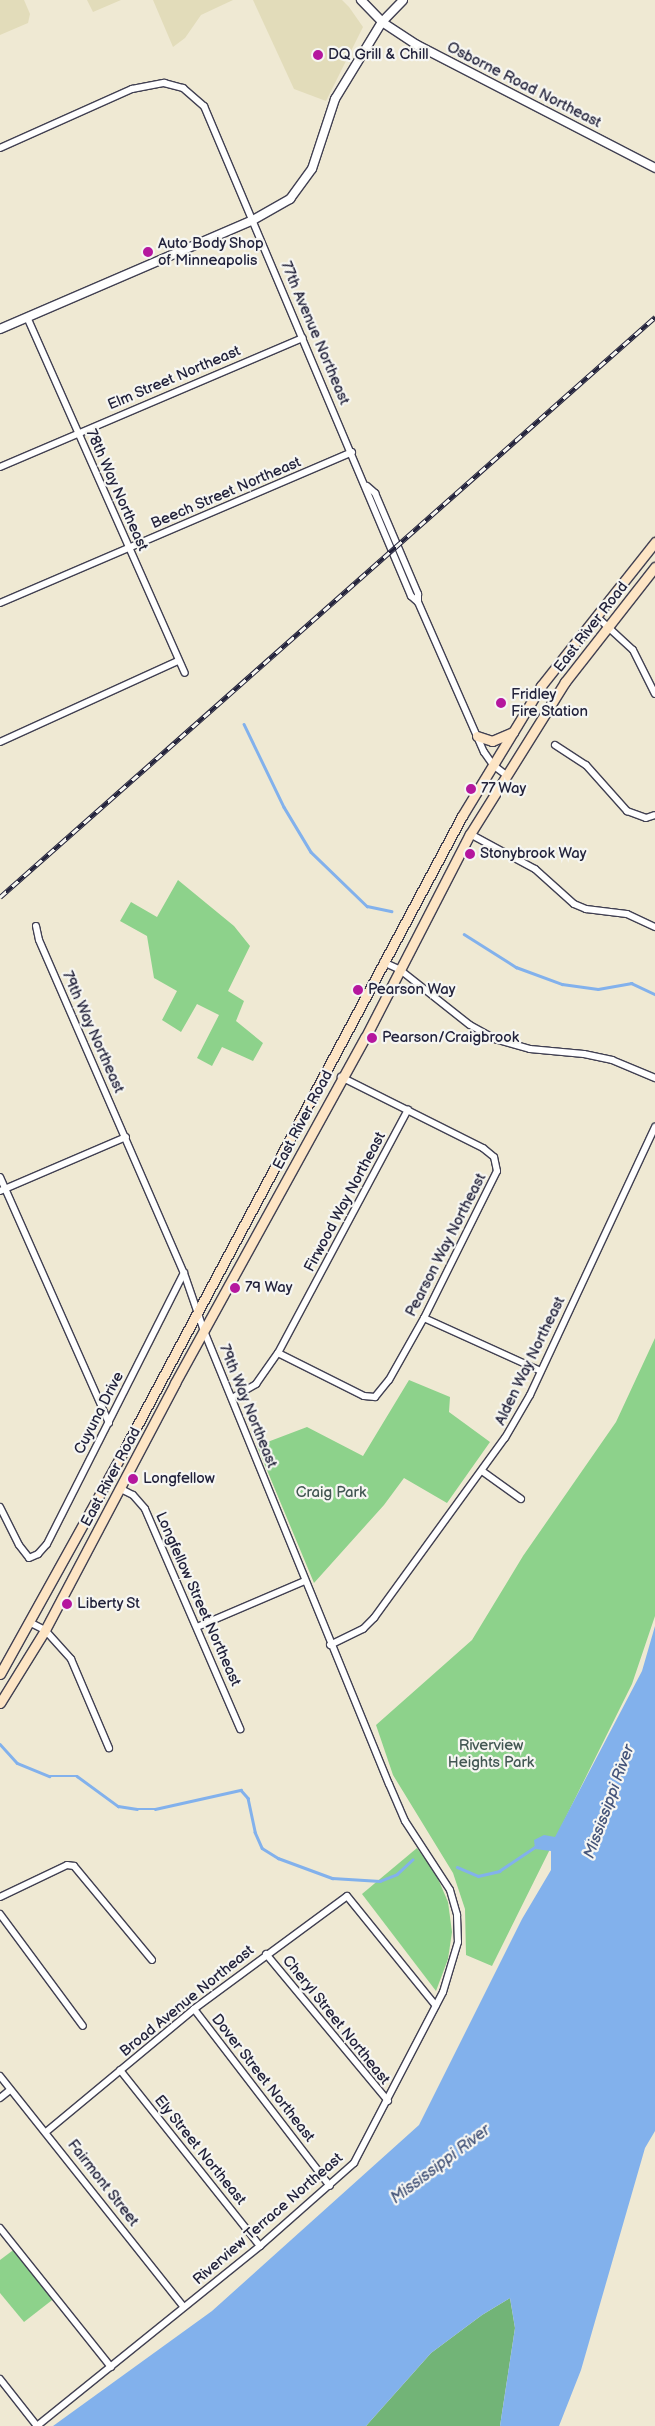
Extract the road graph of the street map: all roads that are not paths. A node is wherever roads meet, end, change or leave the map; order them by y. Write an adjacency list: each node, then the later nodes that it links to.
1 (361, 0): 3 (street, Osborne Road Northeast)
2 (403, 0): 3 (street)
3 (382, 22): 5 (street, Osborne Road Northeast); 6 (street)
4 (0, 148): 6 (street, 77th Avenue Northeast)
5 (655, 168)
6 (253, 220): 7 (street); 9 (street, 77th Avenue Northeast)
7 (27, 317): 8 (street); 10 (street, 78th Way Northeast)
8 (0, 330)
9 (303, 338): 10 (street, Elm Street Northeast); 11 (street, 77th Avenue Northeast)
10 (78, 432): 12 (street, Elm Street Northeast); 14 (street, 78th Way Northeast)
11 (352, 452): 14 (street, Beech Street Northeast); 23 (street, 77th Avenue Northeast)
12 (0, 467)
13 (655, 542): 17 (main road, East River Road)
14 (130, 549): 16 (street, Beech Street Northeast); 19 (street, 78th Way Northeast)
15 (655, 567): 18 (main road, East River Road)
16 (0, 603)
17 (596, 616): 18 (street); 22 (main road, East River Road)
18 (609, 625): 21 (street); 27 (main road, East River Road)
19 (178, 661): 20 (street, 78th Way Northeast); 24 (street)
20 (185, 673)
21 (655, 694)
22 (513, 732): 23 (main road); 26 (main road, East River Road)
23 (477, 736): 26 (street, 77th Avenue Northeast)
24 (0, 742)
25 (555, 745): 28 (street)
26 (493, 766): 27 (street, 77th Avenue Northeast); 32 (main road, East River Road)
27 (505, 774): 29 (main road, East River Road)
28 (655, 816)
29 (470, 834): 31 (street); 33 (main road, East River Road)
30 (36, 926): 38 (street, 79th Way Northeast)
31 (655, 927)
32 (383, 962): 33 (street); 42 (main road, East River Road)
33 (398, 969): 34 (main road, East River Road); 35 (street)
34 (341, 1077): 36 (street, Pearson Way Northeast); 44 (main road, East River Road)
35 (655, 1078)
36 (408, 1110): 43 (street, Pearson Way Northeast); 45 (street, Firwood Way Northeast)
37 (655, 1127): 46 (street, Alden Way Northeast)
38 (126, 1137): 40 (street); 41 (street, 79th Way Northeast)
39 (0, 1178): 40 (street)
40 (2, 1190): 48 (street)
41 (184, 1273): 42 (street, 79th Way Northeast); 48 (street, Cuyuna Drive)
42 (198, 1309): 44 (street, 79th Way Northeast); 54 (main road, East River Road)
43 (424, 1318): 45 (street, Pearson Way Northeast); 46 (street)
44 (204, 1331): 47 (street, 79th Way Northeast); 50 (main road, East River Road)
45 (278, 1353): 47 (street, Firwood Way Northeast)
46 (541, 1371): 49 (street, Alden Way Northeast)
47 (232, 1398): 53 (street, 79th Way Northeast)
48 (108, 1423): 52 (street, Cuyuna Drive)
49 (482, 1471): 51 (street); 57 (street, Alden Way Northeast)
50 (121, 1489): 55 (street, Longfellow Street Northeast); 56 (main road, East River Road)
51 (521, 1499)
52 (0, 1507)
53 (305, 1581): 55 (street); 57 (street, 79th Way Northeast)
54 (31, 1623): 56 (street); 58 (main road, East River Road)
55 (196, 1627): 60 (street, Longfellow Street Northeast)
56 (45, 1630): 59 (main road, East River Road); 61 (street)
57 (330, 1645): 62 (street, 79th Way Northeast)
58 (0, 1674)
59 (0, 1703)
60 (240, 1729)
61 (109, 1748)
62 (450, 1890): 67 (street, Riverview Terrace Northeast)
63 (0, 1897): 66 (street)
64 (0, 1914): 69 (street)
65 (266, 1954): 67 (street, Broad Avenue Northeast); 68 (street, Broad Avenue Northeast); 74 (street, Cheryl Street Northeast)
66 (152, 1960)
67 (436, 2006): 74 (street, Riverview Terrace Northeast)
68 (194, 2009): 70 (street, Broad Avenue Northeast); 76 (street, Dover Street Northeast)
69 (83, 2026)
70 (120, 2070): 75 (street, Broad Avenue Northeast); 78 (street, Ely Street Northeast)
71 (0, 2076): 72 (street, Fairmont Street)
72 (10, 2090): 73 (street); 75 (street, Fairmont Street)
73 (0, 2098)
74 (388, 2102): 76 (street, Riverview Terrace Northeast)
75 (46, 2132): 79 (street, Fairmont Street)
76 (330, 2186): 78 (street, Riverview Terrace Northeast)
77 (0, 2228): 80 (street)
78 (260, 2246): 79 (street, Riverview Terrace Northeast)
79 (184, 2307): 80 (street, Riverview Terrace Northeast)
80 (111, 2366): 82 (street, Riverview Terrace Northeast)
81 (0, 2379): 82 (street)
82 (37, 2426)

